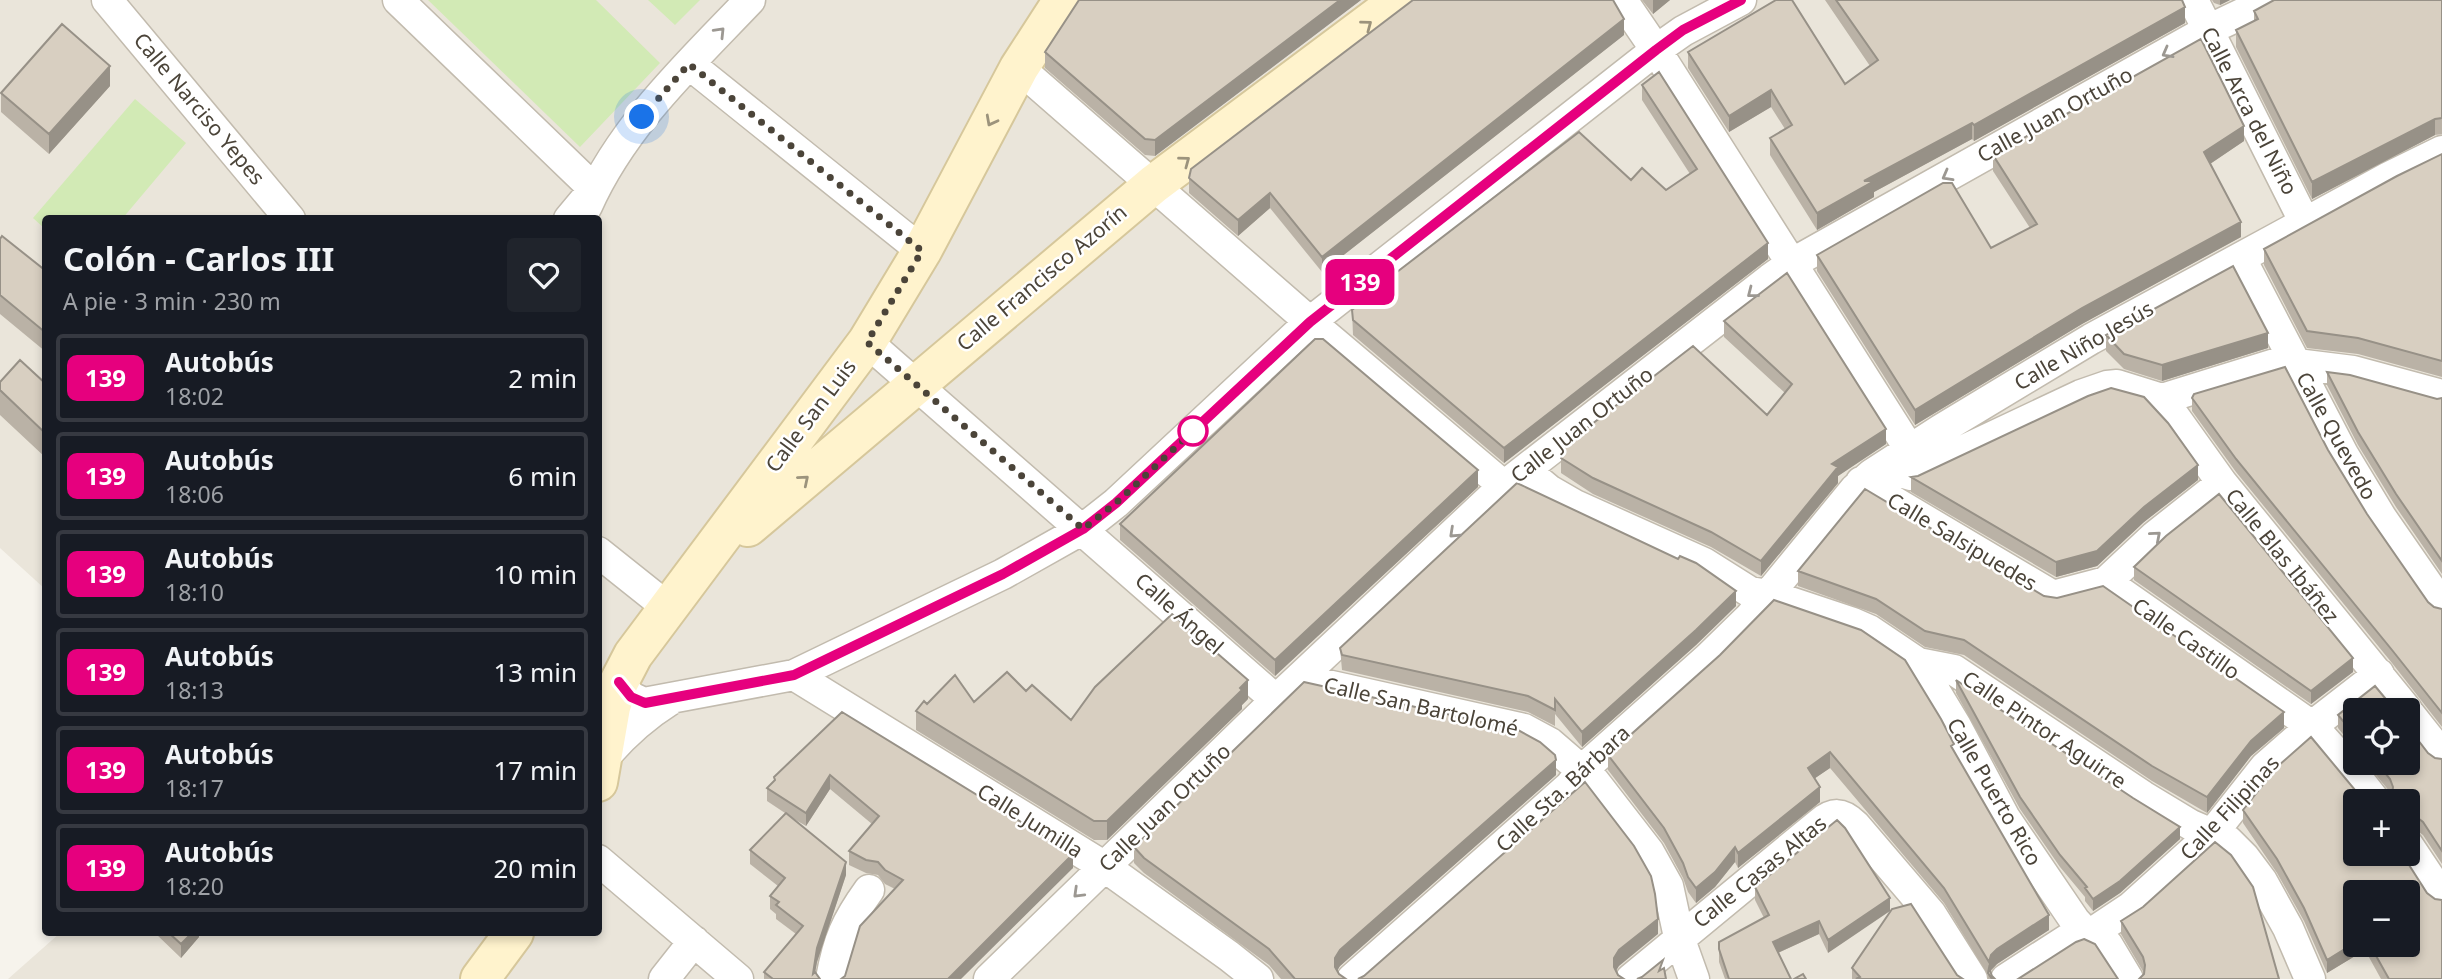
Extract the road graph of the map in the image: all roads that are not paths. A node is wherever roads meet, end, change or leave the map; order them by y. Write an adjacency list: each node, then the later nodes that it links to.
1 (398, 0): 16 (street)
2 (750, 0): 12 (street, one-way to 2)
3 (1063, 0): 13 (main road, Calle San Luis)
4 (1400, 0): 15 (main road, Calle Francisco Azorín, one-way to 4)
5 (1622, 0): 11 (street)
6 (1741, 0): 11 (street)
7 (2193, 0): 10 (street, Calle Arca del Niño)
8 (2271, 0): 10 (street, Calle Juan Ortuño)
9 (114, 2): 17 (street, Calle Narciso Yepes)
10 (2208, 30): 20 (street, Calle Arca del Niño); 23 (street, Calle Juan Ortuño, one-way to 23)
11 (1656, 50): 23 (street); 24 (street)
12 (689, 64): 16 (street); 21 (street)
13 (1019, 68): 15 (street, Calle Pintor Aguirre); 21 (main road, Calle San Luis, one-way to 21)
14 (2442, 152): 20 (street, Calle Niño Jesús)
15 (1154, 184): 24 (street, Calle Pintor Aguirre); 27 (main road, Calle Francisco Azorín)
16 (594, 189): 18 (street); 19 (street)
17 (287, 215)
18 (572, 215)
19 (583, 215)
20 (2305, 223): 22 (street, Calle Niño Jesús)
21 (922, 251): 25 (main road, Calle San Luis)
22 (2241, 259): 26 (street, Calle Quevedo); 30 (street, Calle Niño Jesús)
23 (1791, 264): 30 (street); 32 (street, Calle Juan Ortuño, one-way to 32)
24 (1310, 322): 32 (street, Calle Pintor Aguirre); 34 (street)
25 (867, 342): 27 (street, Calle Ángel); 36 (main road, Calle San Luis)
26 (2296, 362): 28 (street); 29 (street); 39 (street, Calle Quevedo)
27 (916, 385): 34 (street, Calle Ángel); 36 (main road, Calle Francisco Azorín, one-way to 27)
28 (2442, 395)
29 (2162, 399): 31 (street); 33 (street, Calle Blas Ibáñez)
30 (1910, 450): 31 (street, Calle Niño Jesús)
31 (1872, 475): 37 (street, Calle Salsipuedes); 38 (street, Calle Niño Jesús)
32 (1515, 478): 38 (street, Calle Pintor Aguirre); 44 (street, Calle Juan Ortuño, one-way to 44)
33 (2222, 483): 37 (street, one-way to 33); 42 (street, Calle Blas Ibáñez)
34 (1083, 529): 43 (street); 47 (street, Calle Ángel)
35 (602, 555): 40 (street)
36 (696, 572): 40 (main road)
37 (2106, 582): 49 (street, Calle Castillo)
38 (1769, 595): 41 (street, Calle Pintor Aguirre); 54 (street, Calle Sta. Bárbara)
39 (2442, 605)
40 (667, 607): 45 (main road)
41 (1918, 663): 56 (street, Calle Pintor Aguirre); 62 (street, Calle Puerto Rico)
42 (2379, 674): 46 (street, Calle Blas Ibáñez); 49 (street, Calle Filipinas)
43 (794, 675): 48 (street); 59 (street, Calle Jumilla)
44 (1300, 678): 47 (street, Calle Juan Ortuño); 54 (street, Calle San Bartolomé)
45 (619, 682): 48 (street); 52 (main road)
46 (2398, 698)
47 (1276, 699): 59 (street, Calle Juan Ortuño)
48 (670, 700): 53 (street)
49 (2312, 726): 55 (street, Calle Castillo); 56 (street, Calle Filipinas)
50 (2420, 727): 51 (street, Calle Blas Ibáñez)
51 (2442, 755)
52 (602, 762)
53 (602, 769)
54 (1581, 771): 64 (street, Calle San Bartolomé); 72 (street, Calle Sta. Bárbara)
55 (2365, 789)
56 (2212, 834): 62 (street, Calle Filipinas); 78 (street, Calle Pintor Aguirre)
57 (602, 863): 65 (street)
58 (2420, 863): 61 (street)
59 (1105, 867): 70 (street, Calle Juan Ortuño, one-way to 70); 71 (street, Calle Jumilla)
60 (869, 890): 69 (street)
61 (2442, 896)
62 (2086, 933): 76 (street, Calle Filipinas); 77 (street, Calle Puerto Rico)
63 (512, 936): 66 (main road)
64 (1679, 937): 73 (street); 74 (street, Calle San Bartolomé); 75 (street, Calle Casas Altas)
65 (694, 942): 67 (street); 68 (street)
66 (480, 979)
67 (664, 979)
68 (738, 979)
69 (831, 979)
70 (989, 979)
71 (1258, 979)
72 (1352, 979)
73 (1631, 979)
74 (1694, 979)
75 (1972, 979)
76 (2006, 979)
77 (2128, 979)
78 (2310, 979)

